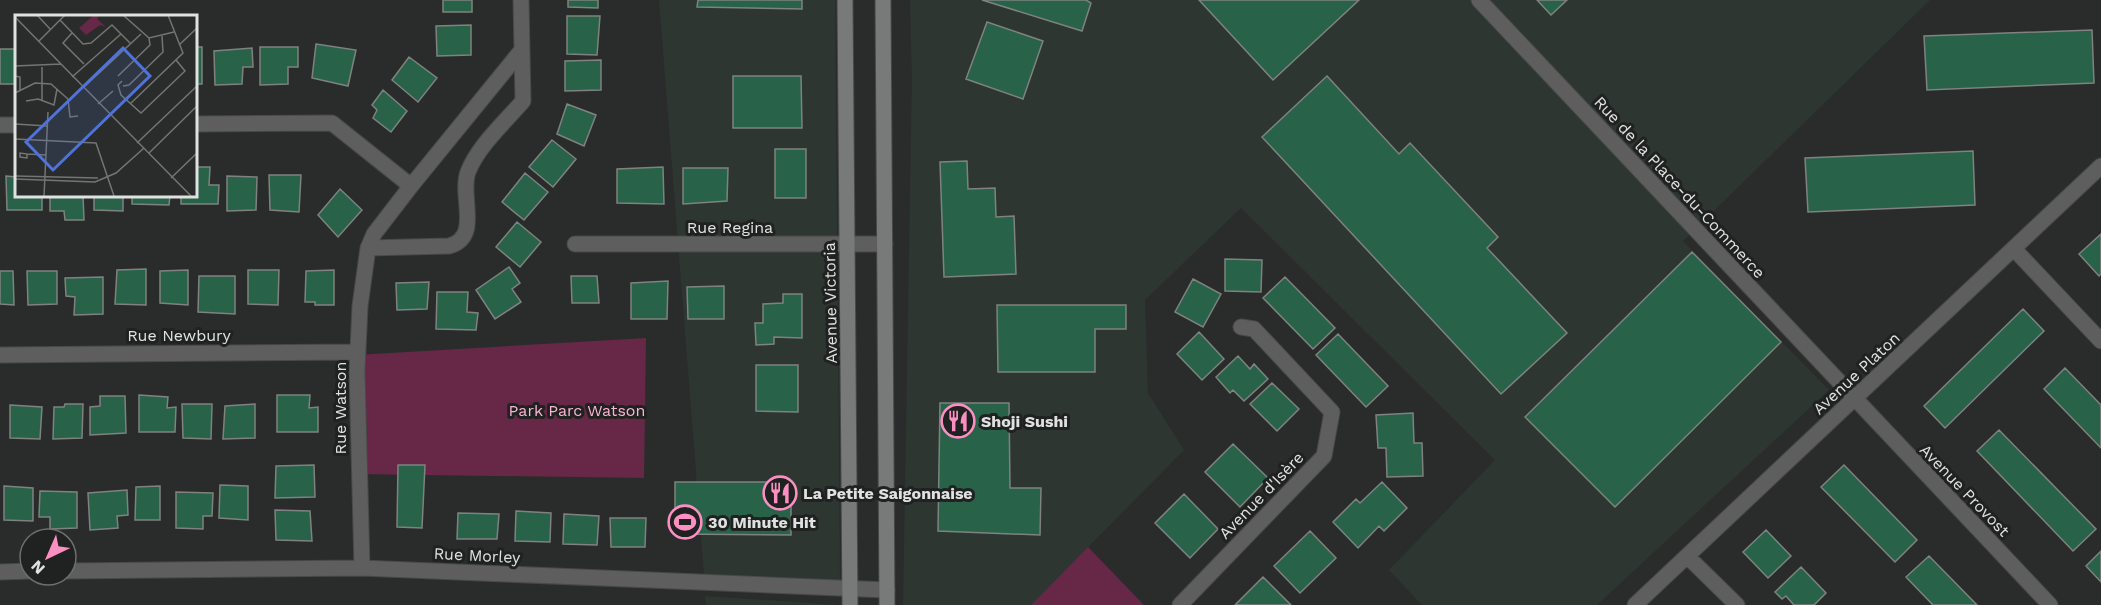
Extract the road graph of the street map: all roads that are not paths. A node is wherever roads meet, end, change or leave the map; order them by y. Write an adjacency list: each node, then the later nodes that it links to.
1 (521, 0): 5 (street)
2 (845, 0): 11 (main road, Avenue Victoria)
3 (883, 0): 10 (main road)
4 (1479, 0): 18 (street, Rue de la Place-du-Commerce)
5 (521, 51): 8 (street, Rue Watson); 12 (street)
6 (196, 124): 8 (street)
7 (2101, 166): 13 (street, Avenue Platon)
8 (411, 186): 12 (street, Rue Watson)
9 (575, 244): 11 (street, Rue Regina)
10 (885, 244): 11 (street, Rue Regina); 25 (main road)
11 (847, 245): 24 (main road, Avenue Victoria)
12 (368, 248): 16 (street, Rue Watson)
13 (2014, 249): 15 (street); 18 (street, Avenue Platon)
14 (1241, 327): 27 (street, Avenue d'Isère)
15 (2101, 341)
16 (358, 352): 17 (street, Rue Newbury); 20 (street, Rue Watson)
17 (0, 355)
18 (1854, 399): 19 (street, Avenue Platon); 30 (street, Avenue Provost)
19 (1687, 556): 28 (street, Avenue Platon); 29 (street)
20 (362, 568): 21 (street, Rue Morley); 24 (street, Rue Morley)
21 (78, 571)
22 (0, 572): 23 (street)
23 (18, 572)
24 (850, 589): 25 (street, Rue Morley); 26 (main road, Avenue Victoria)
25 (887, 597)
26 (850, 605)
27 (1180, 605)
28 (1635, 605)
29 (1737, 605)
30 (2050, 605)

